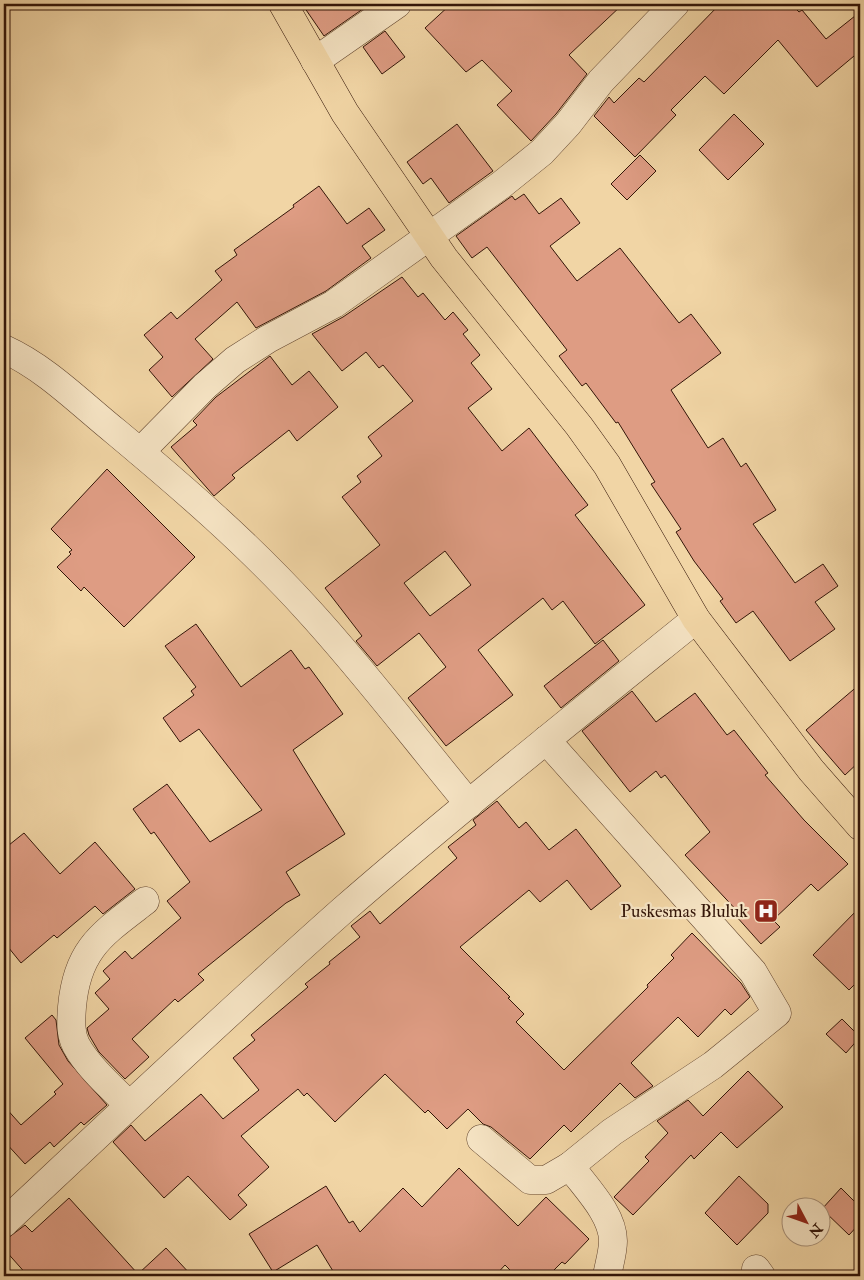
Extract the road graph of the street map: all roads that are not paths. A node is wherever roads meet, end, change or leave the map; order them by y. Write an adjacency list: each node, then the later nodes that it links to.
1 (283, 4): 4 (main road)
2 (397, 4): 4 (street)
3 (675, 4): 5 (street)
4 (315, 61): 5 (main road)
5 (430, 237): 7 (street); 8 (main road)
6 (4, 349): 7 (street)
7 (140, 452): 10 (street)
8 (696, 619): 9 (street); 11 (main road)
9 (546, 740): 10 (street); 15 (street)
10 (469, 804): 13 (street)
11 (860, 826)
12 (145, 902): 13 (street)
13 (129, 1105): 16 (street)
14 (482, 1139): 15 (street)
15 (570, 1166): 17 (street)
16 (4, 1223)
17 (607, 1276)

